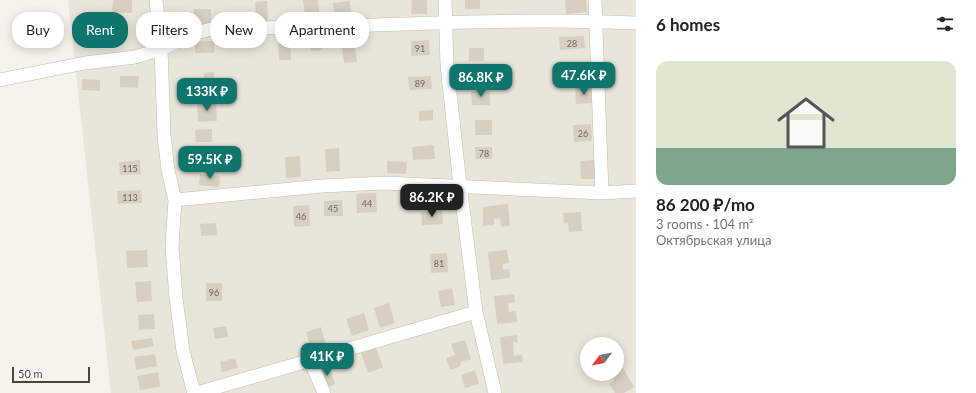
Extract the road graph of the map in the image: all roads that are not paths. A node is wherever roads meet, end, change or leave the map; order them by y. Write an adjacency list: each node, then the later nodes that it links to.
1 (156, 0): 7 (street)
2 (445, 0): 5 (street)
3 (595, 0): 4 (street)
4 (595, 21): 5 (street); 6 (street); 11 (street)
5 (445, 23): 7 (street); 9 (street)
6 (636, 23)
7 (161, 49): 8 (street); 12 (street)
8 (0, 80)
9 (460, 185): 11 (street); 12 (street); 13 (street)
10 (636, 191): 11 (street)
11 (602, 193)
12 (174, 200): 15 (street)
13 (476, 312): 14 (street); 17 (street)
14 (310, 360): 15 (street); 16 (street)
15 (195, 393)
16 (324, 393)
17 (495, 393)

